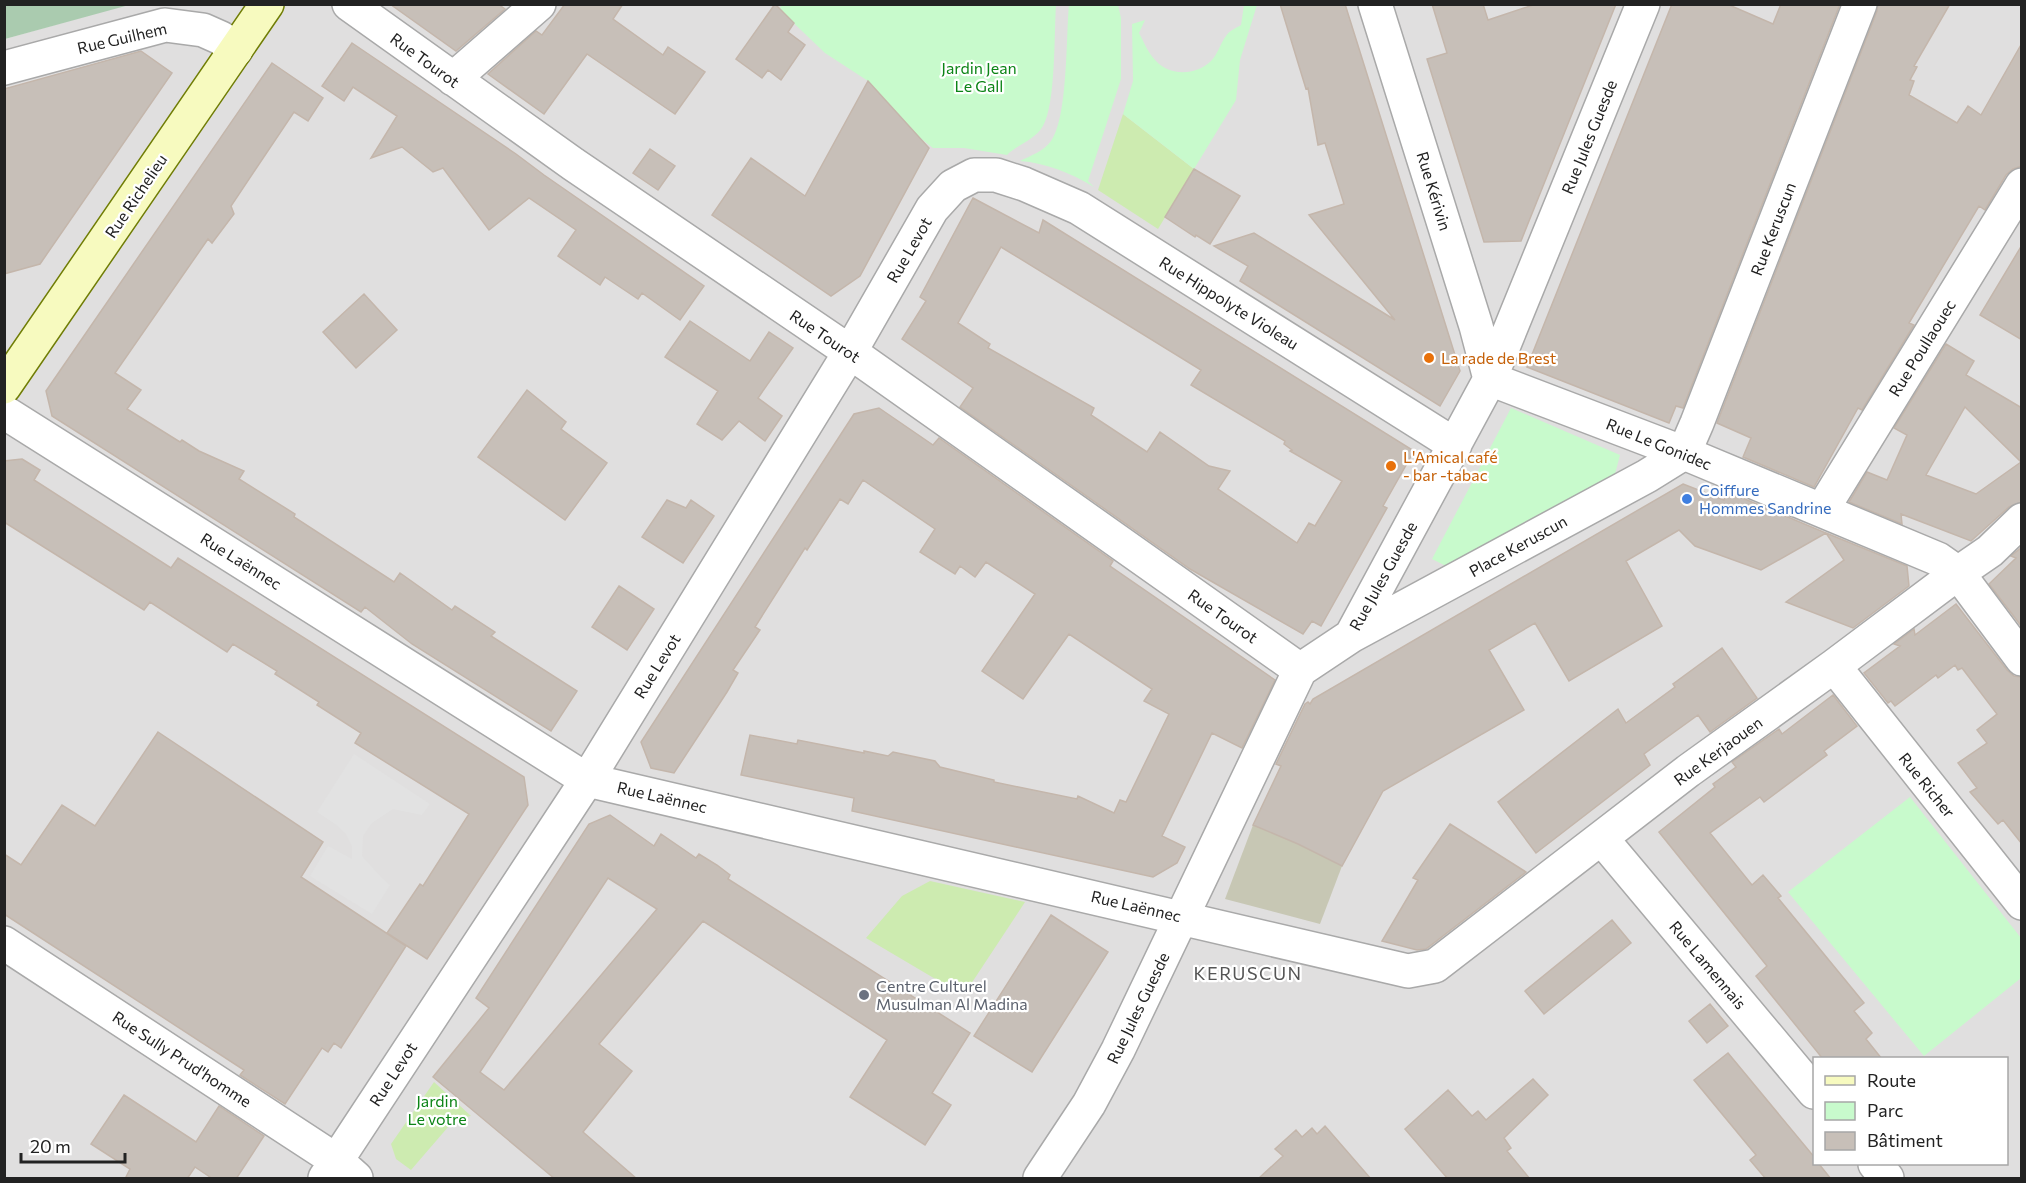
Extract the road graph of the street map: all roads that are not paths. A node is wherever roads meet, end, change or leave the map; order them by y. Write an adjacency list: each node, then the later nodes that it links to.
1 (267, 4): 7 (street, Rue Richelieu)
2 (348, 4): 9 (street, Rue Tourot)
3 (538, 4): 9 (street)
4 (1375, 4): 13 (street, Rue Kérivin)
5 (1643, 4): 13 (street, Rue Jules Guesde)
6 (1860, 4): 17 (street, Rue Keruscun)
7 (236, 50): 8 (street, Rue Guilhem); 14 (street, Rue Richelieu)
8 (4, 68)
9 (453, 80): 12 (street, Rue Tourot)
10 (996, 175): 12 (street, Rue Levot); 16 (street, Rue Hippolyte Violeau)
11 (2022, 185): 18 (street, Rue Poullaouec)
12 (850, 352): 24 (street, Rue Tourot); 25 (street, Rue Levot)
13 (1490, 379): 16 (street, Rue Jules Guesde); 17 (street, Rue Le Gonidec)
14 (4, 387)
15 (4, 412): 25 (street, Rue Laënnec)
16 (1455, 445): 21 (street, Rue Jules Guesde)
17 (1684, 453): 18 (street, Rue Le Gonidec); 21 (street, Place Keruscun)
18 (1822, 510): 20 (street, Rue Le Gonidec)
19 (2022, 520): 20 (street, Rue Kerjaouen)
20 (1958, 573): 22 (street, Rue Le Gonidec); 23 (street, Rue Kerjaouen)
21 (1351, 636): 24 (street, Rue Jules Guesde)
22 (2022, 659)
23 (1834, 666): 26 (street, Rue Kerjaouen); 27 (street, Rue Richer)
24 (1300, 670): 28 (street, Rue Jules Guesde)
25 (587, 780): 28 (street, Rue Laënnec); 33 (street, Rue Levot)
26 (1602, 839): 30 (street, Rue Kerjaouen); 31 (street, Rue Lamennais)
27 (2022, 903)
28 (1182, 917): 30 (street, Rue Laënnec); 34 (street, Rue Jules Guesde)
29 (7, 944): 33 (street, Rue Sully Prud'homme)
30 (1408, 970)
31 (1813, 1090)
32 (1876, 1165): 35 (street)
33 (339, 1173)
34 (1040, 1179)
35 (1887, 1179)

